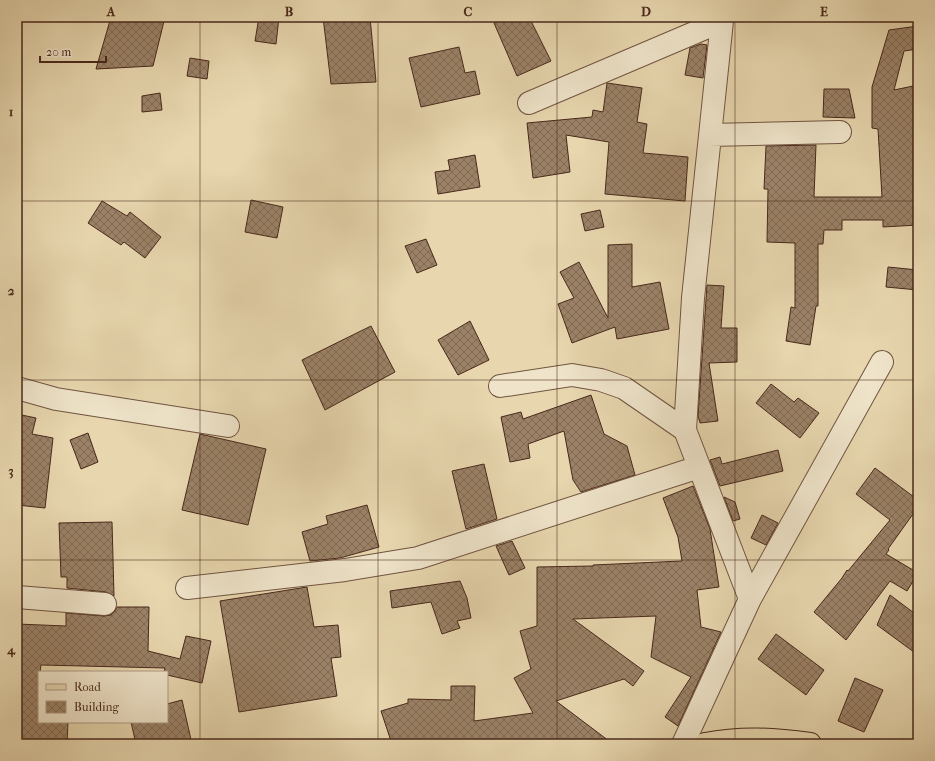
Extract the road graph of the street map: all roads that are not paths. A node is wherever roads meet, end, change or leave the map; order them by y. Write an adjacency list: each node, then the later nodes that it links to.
1 (722, 19): 2 (street); 4 (street)
2 (529, 103)
3 (840, 132): 4 (street)
4 (710, 135): 9 (street)
5 (882, 362): 13 (street)
6 (500, 386): 9 (street)
7 (17, 388): 8 (street)
8 (228, 426)
9 (685, 430): 10 (street)
10 (699, 467): 11 (street); 13 (street)
11 (187, 588)
12 (17, 597): 14 (street)
13 (750, 599): 16 (street)
14 (105, 604)
15 (777, 742): 17 (main road); 18 (main road)
16 (682, 744)
17 (705, 744)
18 (810, 744)

